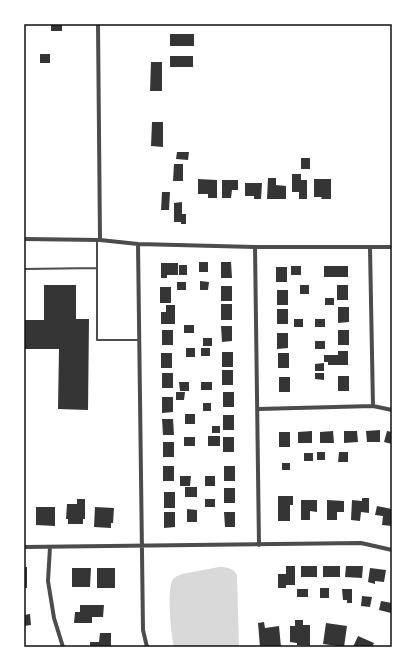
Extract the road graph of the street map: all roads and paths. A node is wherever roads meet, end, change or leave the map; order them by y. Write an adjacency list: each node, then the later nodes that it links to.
1 (98, 24): 3 (street)
2 (24, 239): 3 (street)
3 (98, 240): 4 (street); 8 (lane)
4 (138, 244): 5 (street); 10 (street)
5 (255, 247): 6 (street); 12 (street)
6 (370, 248): 7 (street); 11 (street)
7 (392, 248)
8 (97, 268): 9 (lane); 10 (lane)
9 (24, 269)
10 (139, 340): 15 (street)
11 (373, 406): 12 (street); 13 (street)
12 (258, 409): 14 (street)
13 (392, 410)
14 (258, 545): 15 (street); 18 (street)
15 (143, 546): 17 (street); 20 (street)
16 (24, 547): 17 (street)
17 (50, 547): 19 (street)
18 (392, 550)
19 (63, 647)
20 (148, 647)

